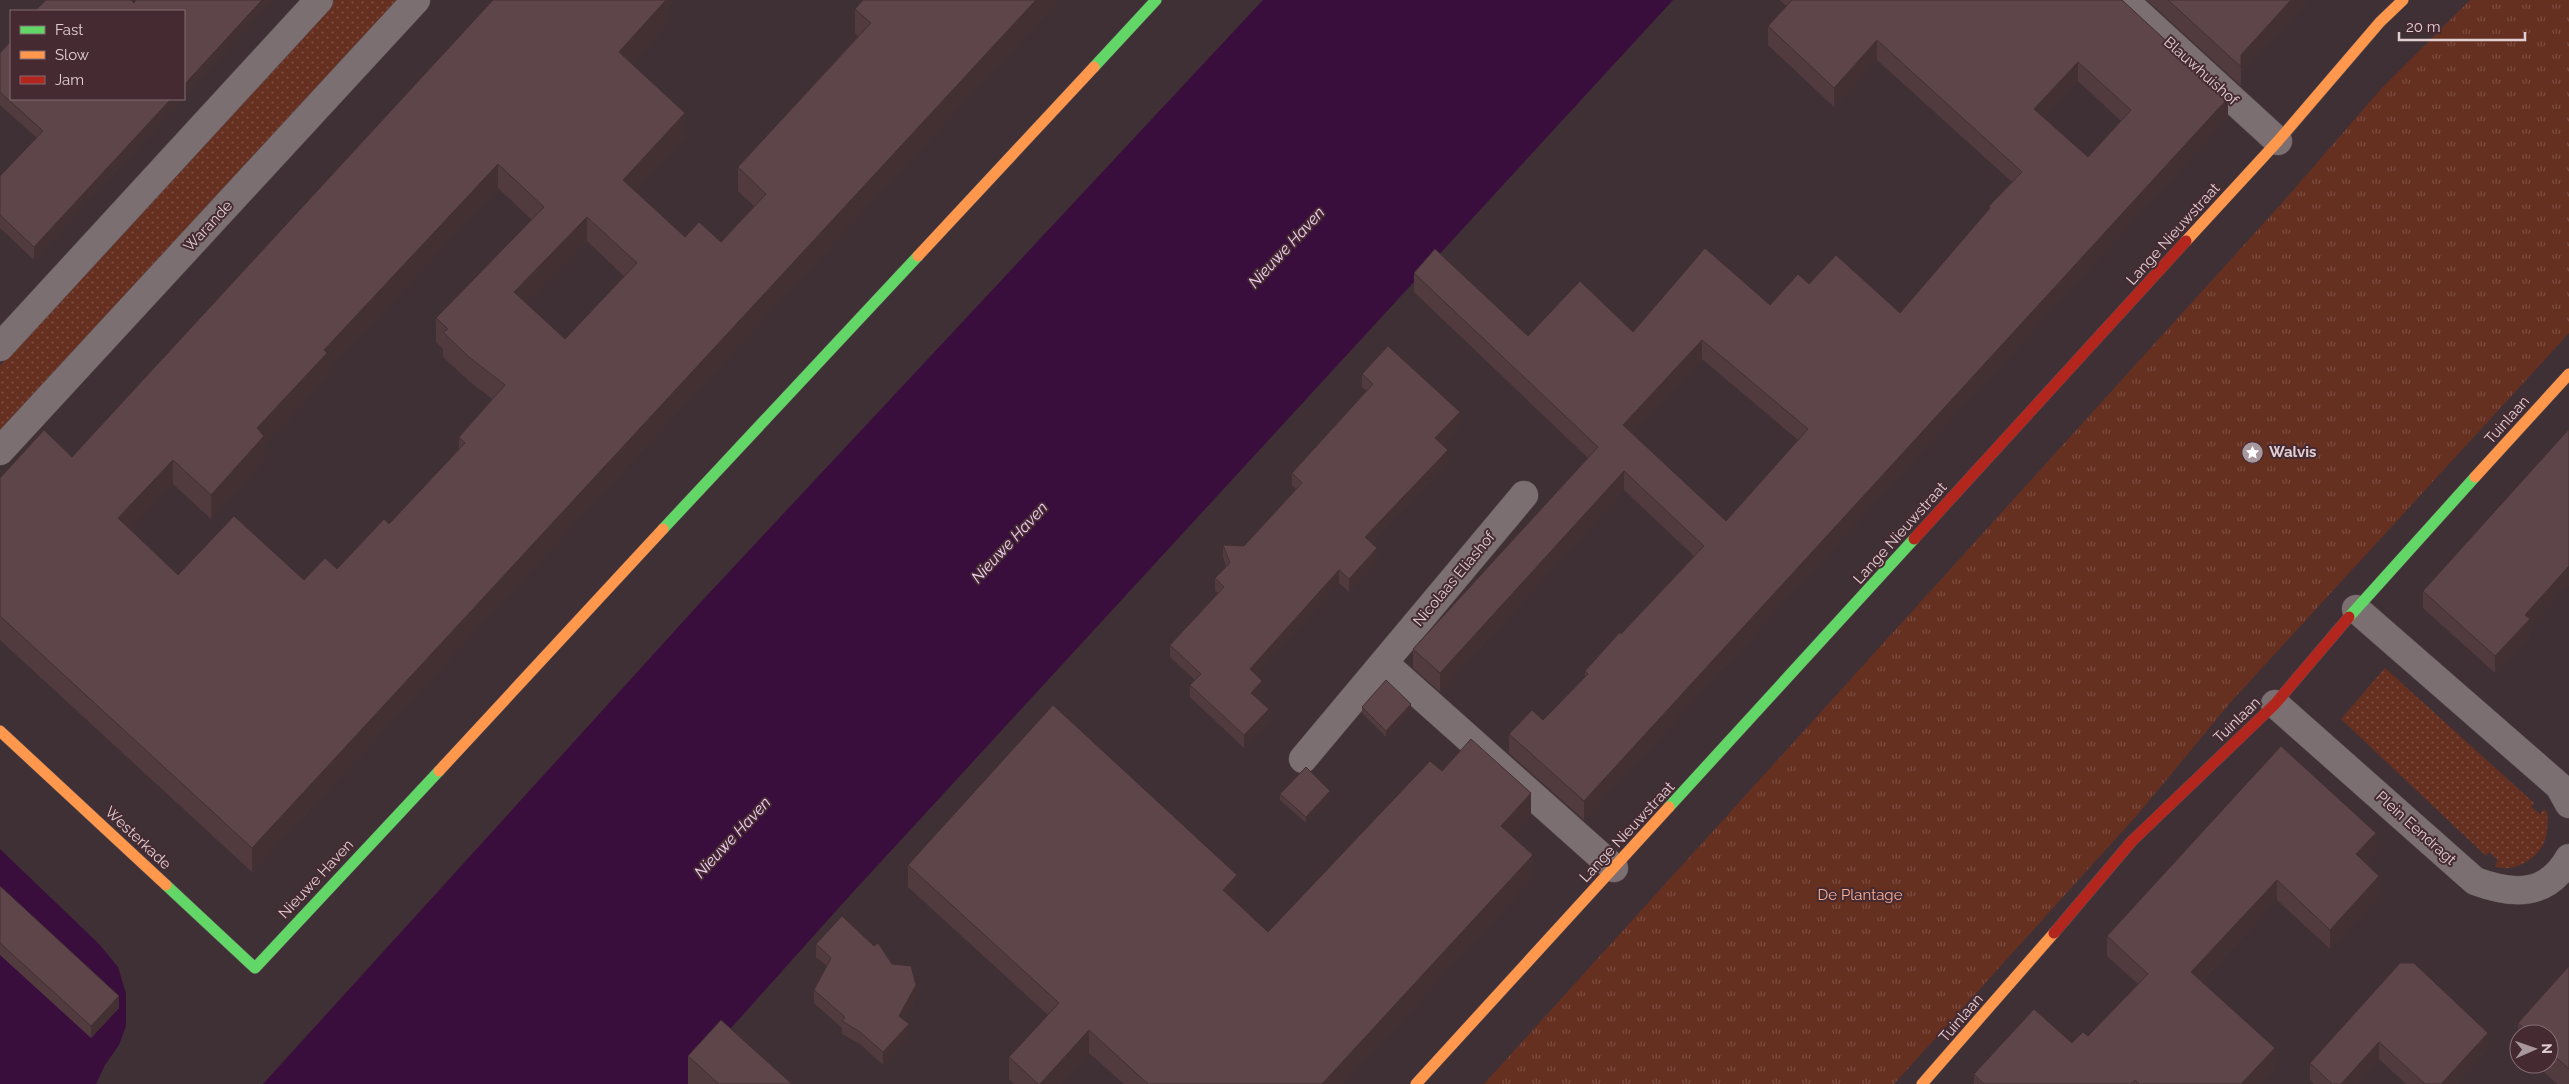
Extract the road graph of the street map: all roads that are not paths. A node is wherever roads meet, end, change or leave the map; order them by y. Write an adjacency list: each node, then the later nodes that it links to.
1 (319, 0): 7 (street)
2 (416, 0): 9 (street, Warande)
3 (1156, 0): 19 (street, Nieuwe Haven)
4 (2124, 0): 6 (street, Blauwhuishof)
5 (2403, 0): 6 (street, Lange Nieuwstraat)
6 (2278, 141): 18 (street, Lange Nieuwstraat)
7 (0, 347)
8 (2569, 374): 11 (street, Tuinlaan)
9 (0, 451)
10 (1524, 495): 12 (street, Nicolaas Eliashof)
11 (2356, 609): 13 (street, Tuinlaan); 16 (street)
12 (1384, 664): 15 (street, Nicolaas Eliashof); 18 (street)
13 (2275, 704): 17 (street, Plein Eendragt); 21 (street, Tuinlaan)
14 (0, 731): 19 (street, Westerkade)
15 (1303, 759)
16 (2569, 804)
17 (2569, 858)
18 (1614, 868): 20 (street, Lange Nieuwstraat)
19 (255, 968)
20 (1416, 1084)
21 (1922, 1084)

